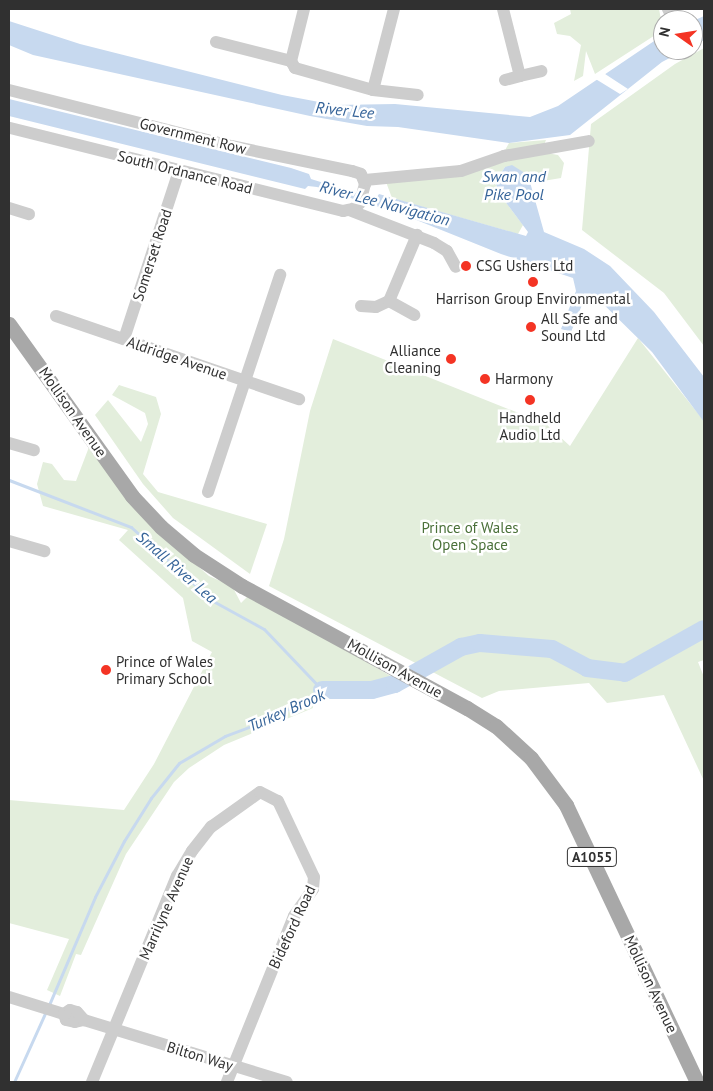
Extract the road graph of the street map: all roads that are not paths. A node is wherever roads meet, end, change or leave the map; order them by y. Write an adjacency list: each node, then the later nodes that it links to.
1 (304, 9): 5 (street)
2 (394, 9): 10 (street)
3 (503, 9): 7 (street)
4 (216, 42): 5 (street)
5 (290, 61): 10 (street)
6 (540, 70): 7 (street)
7 (520, 76): 8 (street)
8 (505, 80)
9 (9, 90): 15 (street, Government Row)
10 (372, 90): 11 (street)
11 (418, 95)
12 (9, 128): 14 (street, South Ordnance Road)
13 (589, 141): 15 (street)
14 (179, 171): 17 (street, South Ordnance Road); 27 (street, Somerset Road)
15 (363, 192): 17 (street)
16 (9, 208): 18 (street)
17 (349, 210): 19 (street, South Ordnance Road)
18 (29, 214)
19 (417, 235): 20 (street, South Ordnance Road); 22 (street)
20 (456, 268)
21 (280, 275): 28 (street)
22 (389, 300): 23 (street); 24 (street)
23 (361, 306)
24 (414, 315)
25 (56, 316): 27 (street, Aldridge Avenue)
26 (9, 324): 42 (main road, Mollison Avenue / A1055)
27 (124, 339): 28 (street, Aldridge Avenue)
28 (244, 382): 29 (street, Aldridge Avenue); 32 (street)
29 (299, 399)
30 (9, 443): 31 (street)
31 (34, 450)
32 (208, 492)
33 (9, 541): 34 (street)
34 (44, 551)
35 (269, 794): 37 (street, Marrilyne Avenue); 38 (street, Bideford Road)
36 (9, 997): 37 (street, Bilton Way)
37 (113, 1029): 38 (street, Bilton Way); 39 (street, Marrilyne Avenue)
38 (232, 1066): 40 (street, Bideford Road); 41 (street, Bilton Way)
39 (92, 1082)
40 (227, 1082)
41 (287, 1082)
42 (697, 1082)

